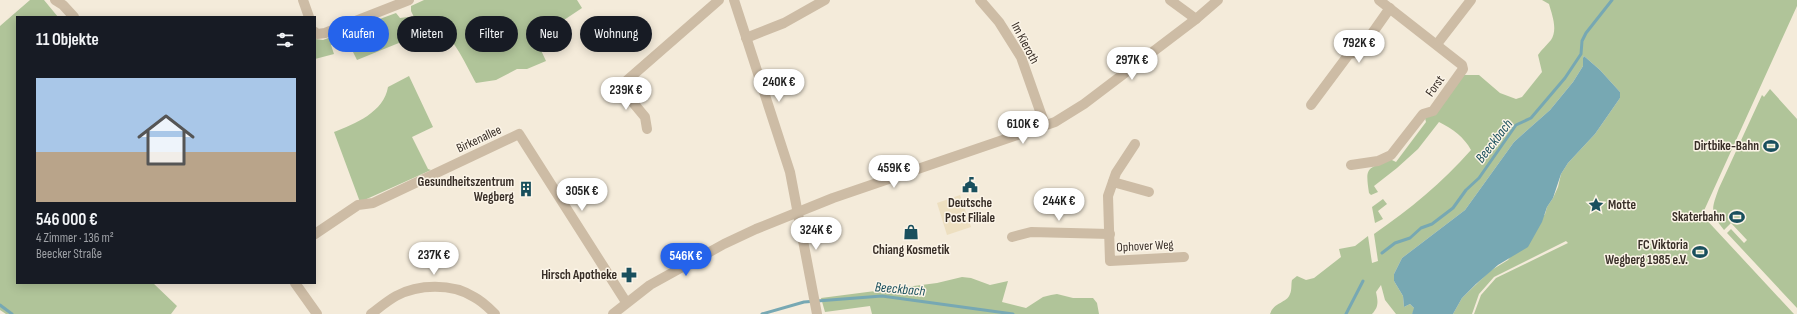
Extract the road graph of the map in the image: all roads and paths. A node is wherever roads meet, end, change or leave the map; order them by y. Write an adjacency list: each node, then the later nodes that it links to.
1 (303, 0): 14 (street)
2 (409, 0): 16 (street)
3 (719, 0): 21 (street)
4 (734, 0): 17 (street)
5 (825, 0): 17 (street)
6 (980, 0): 20 (street, Im Kieroth)
7 (1170, 0): 15 (street)
8 (1218, 0): 15 (street)
9 (1379, 0): 12 (street, Forst)
10 (1471, 0): 18 (street)
11 (59, 2): 13 (street)
12 (1390, 8): 18 (street, Forst); 19 (street)
13 (73, 16)
14 (309, 16)
15 (1196, 19): 20 (street)
16 (316, 33)
17 (746, 38): 26 (street)
18 (1437, 44): 23 (street, Forst)
19 (1311, 105)
20 (1044, 125): 26 (street)
21 (647, 129)
22 (1135, 144): 24 (street, Ophover Weg)
23 (1351, 165)
24 (1113, 182): 25 (street); 28 (street, Ophover Weg)
25 (1149, 192)
26 (797, 212): 32 (street); 33 (street)
27 (316, 233): 32 (street, Birkenallee)
28 (1110, 234): 29 (street, Ophover Weg); 30 (street, Ophover Weg)
29 (1012, 237)
30 (1184, 257)
31 (296, 284): 34 (street)
32 (626, 302): 37 (street)
33 (816, 305)
34 (317, 314)
35 (371, 314): 36 (street)
36 (496, 314)
37 (613, 314)

